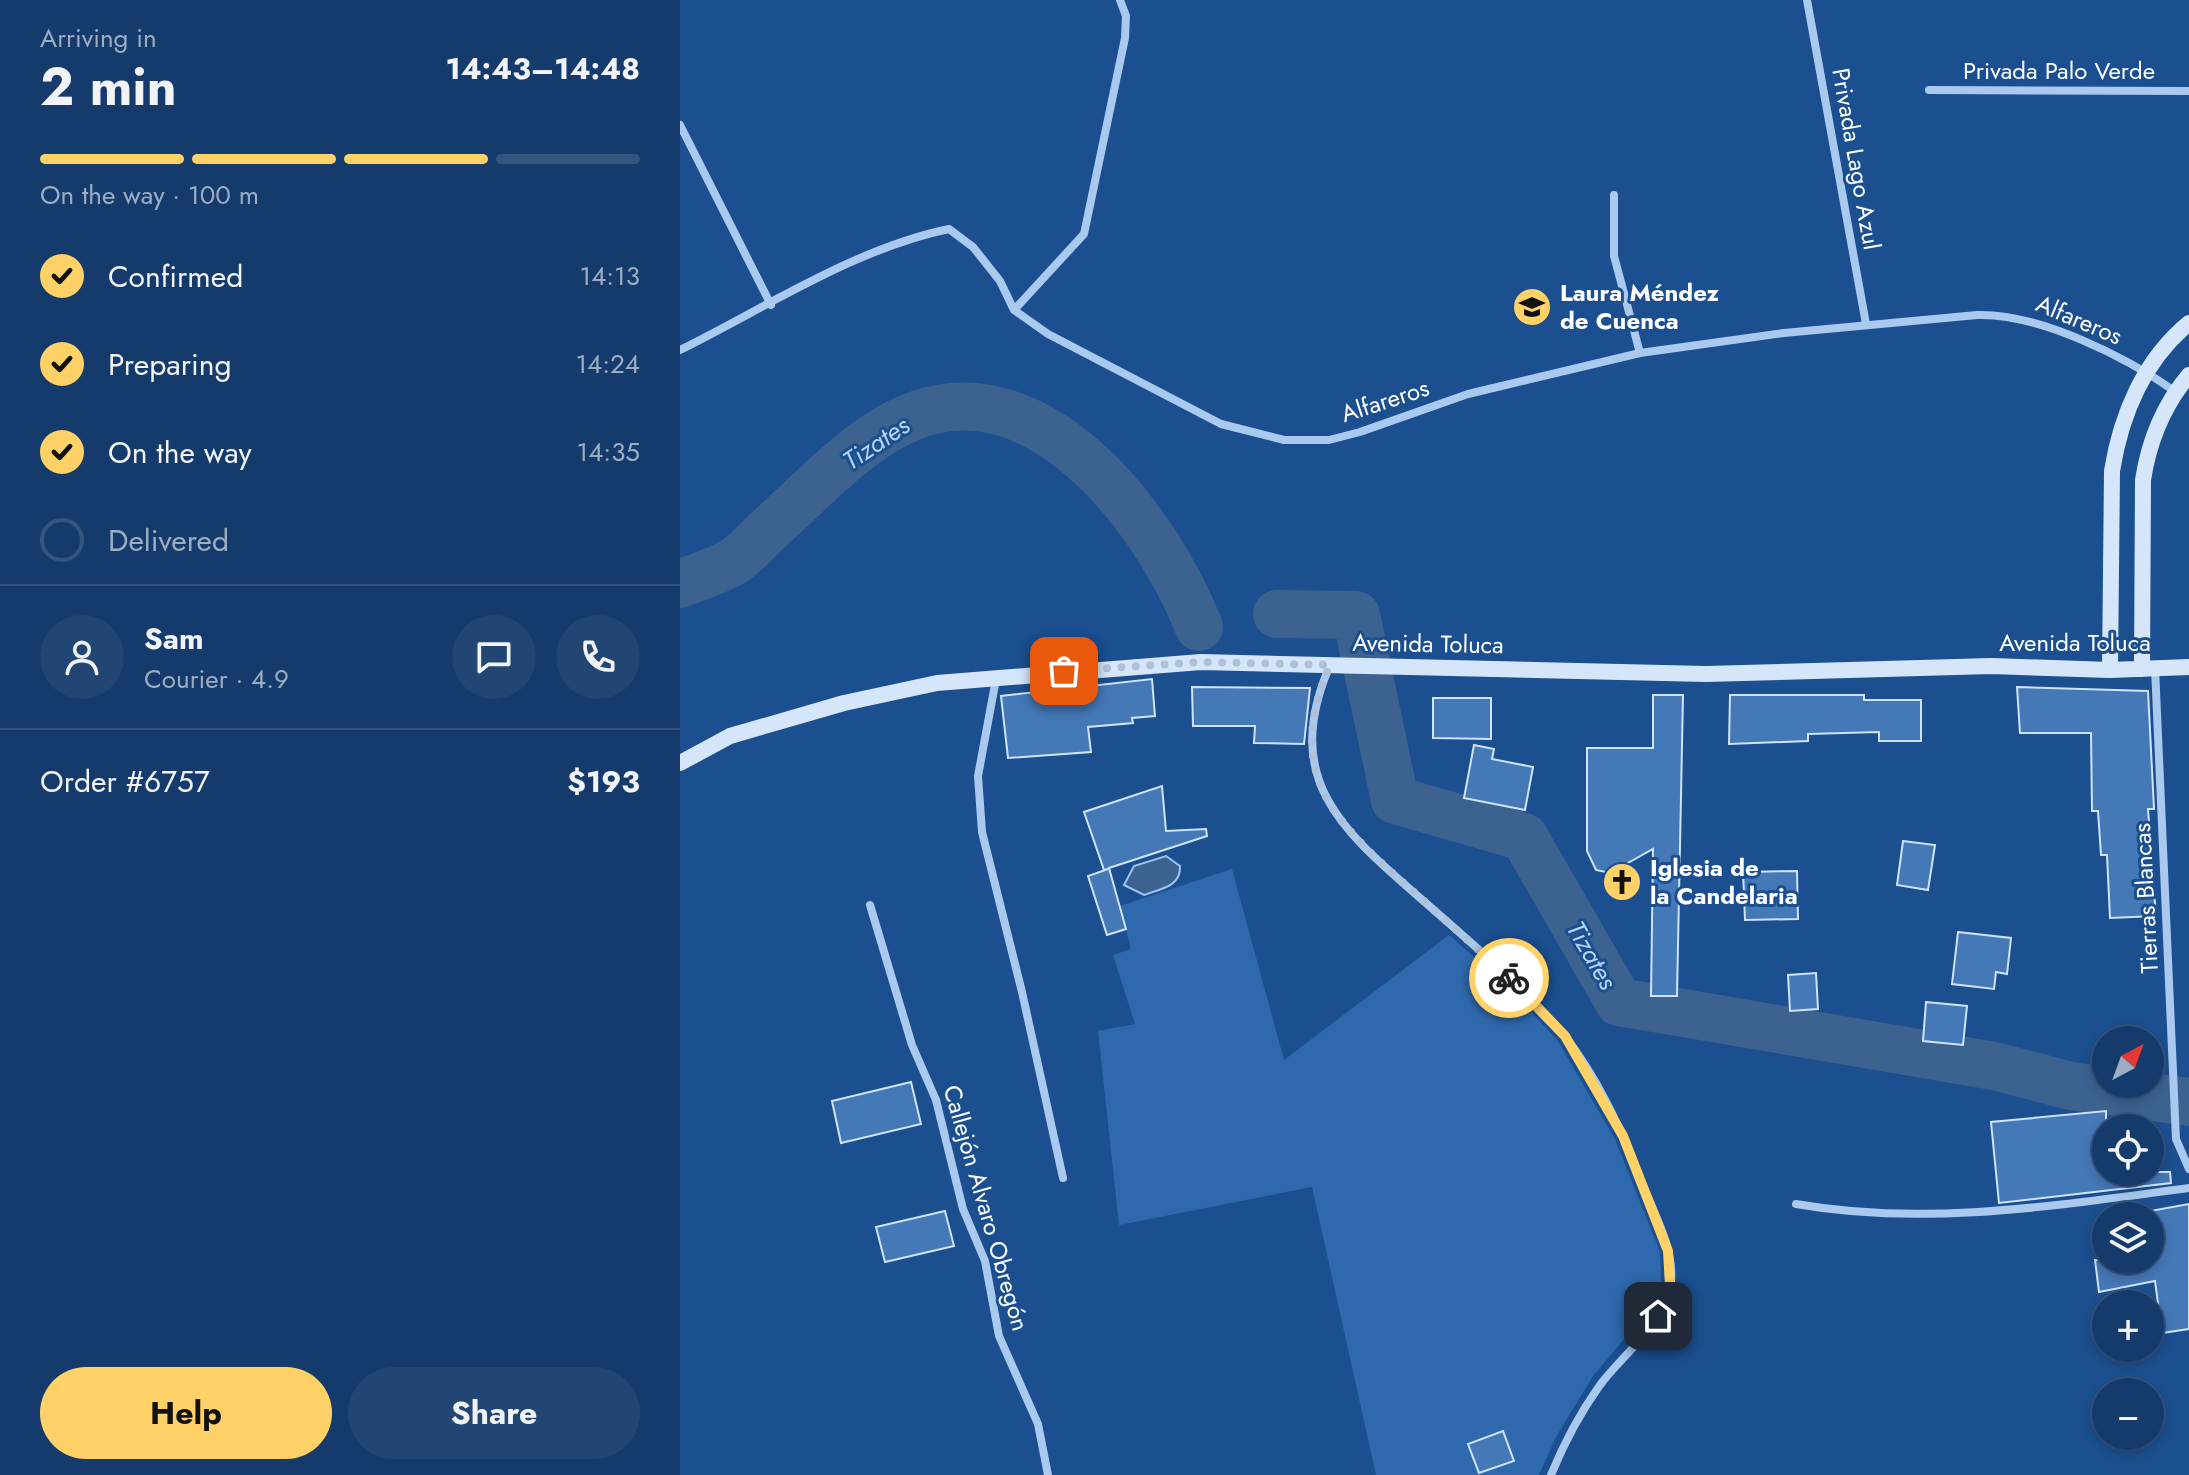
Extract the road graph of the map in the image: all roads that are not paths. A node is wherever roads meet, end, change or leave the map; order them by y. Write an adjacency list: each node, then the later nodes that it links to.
1 (1120, 0): 8 (street)
2 (1807, 0): 10 (street, Privada Lago Azul)
3 (1929, 90): 4 (street, Privada Palo Verde)
4 (2189, 91)
5 (680, 125): 7 (street)
6 (1614, 195): 12 (street)
7 (771, 305): 8 (street, Alfareros); 11 (street, Alfareros)
8 (1014, 310): 12 (street, Alfareros)
9 (2189, 323): 13 (street)
10 (1866, 324): 12 (street, Alfareros); 13 (street, Alfareros)
11 (680, 350)
12 (1640, 353)
13 (2147, 371): 15 (street, Alfareros); 19 (street)
14 (2189, 375): 15 (street)
15 (2176, 392): 18 (street)
16 (1330, 665): 19 (street, Avenida Toluca); 20 (street, Avenida Toluca); 28 (street)
17 (2189, 667): 18 (street, Avenida Toluca)
18 (2149, 668): 19 (street, Avenida Toluca); 23 (street, Tierras Blancas)
19 (2110, 670)
20 (996, 679): 21 (street, Avenida Toluca); 24 (street)
21 (680, 763)
22 (870, 905): 27 (street, Callejón Alvaro Obregón)
23 (2189, 1169)
24 (1063, 1178)
25 (2189, 1188): 26 (street)
26 (1796, 1204)
27 (1048, 1475)
28 (1551, 1475)

